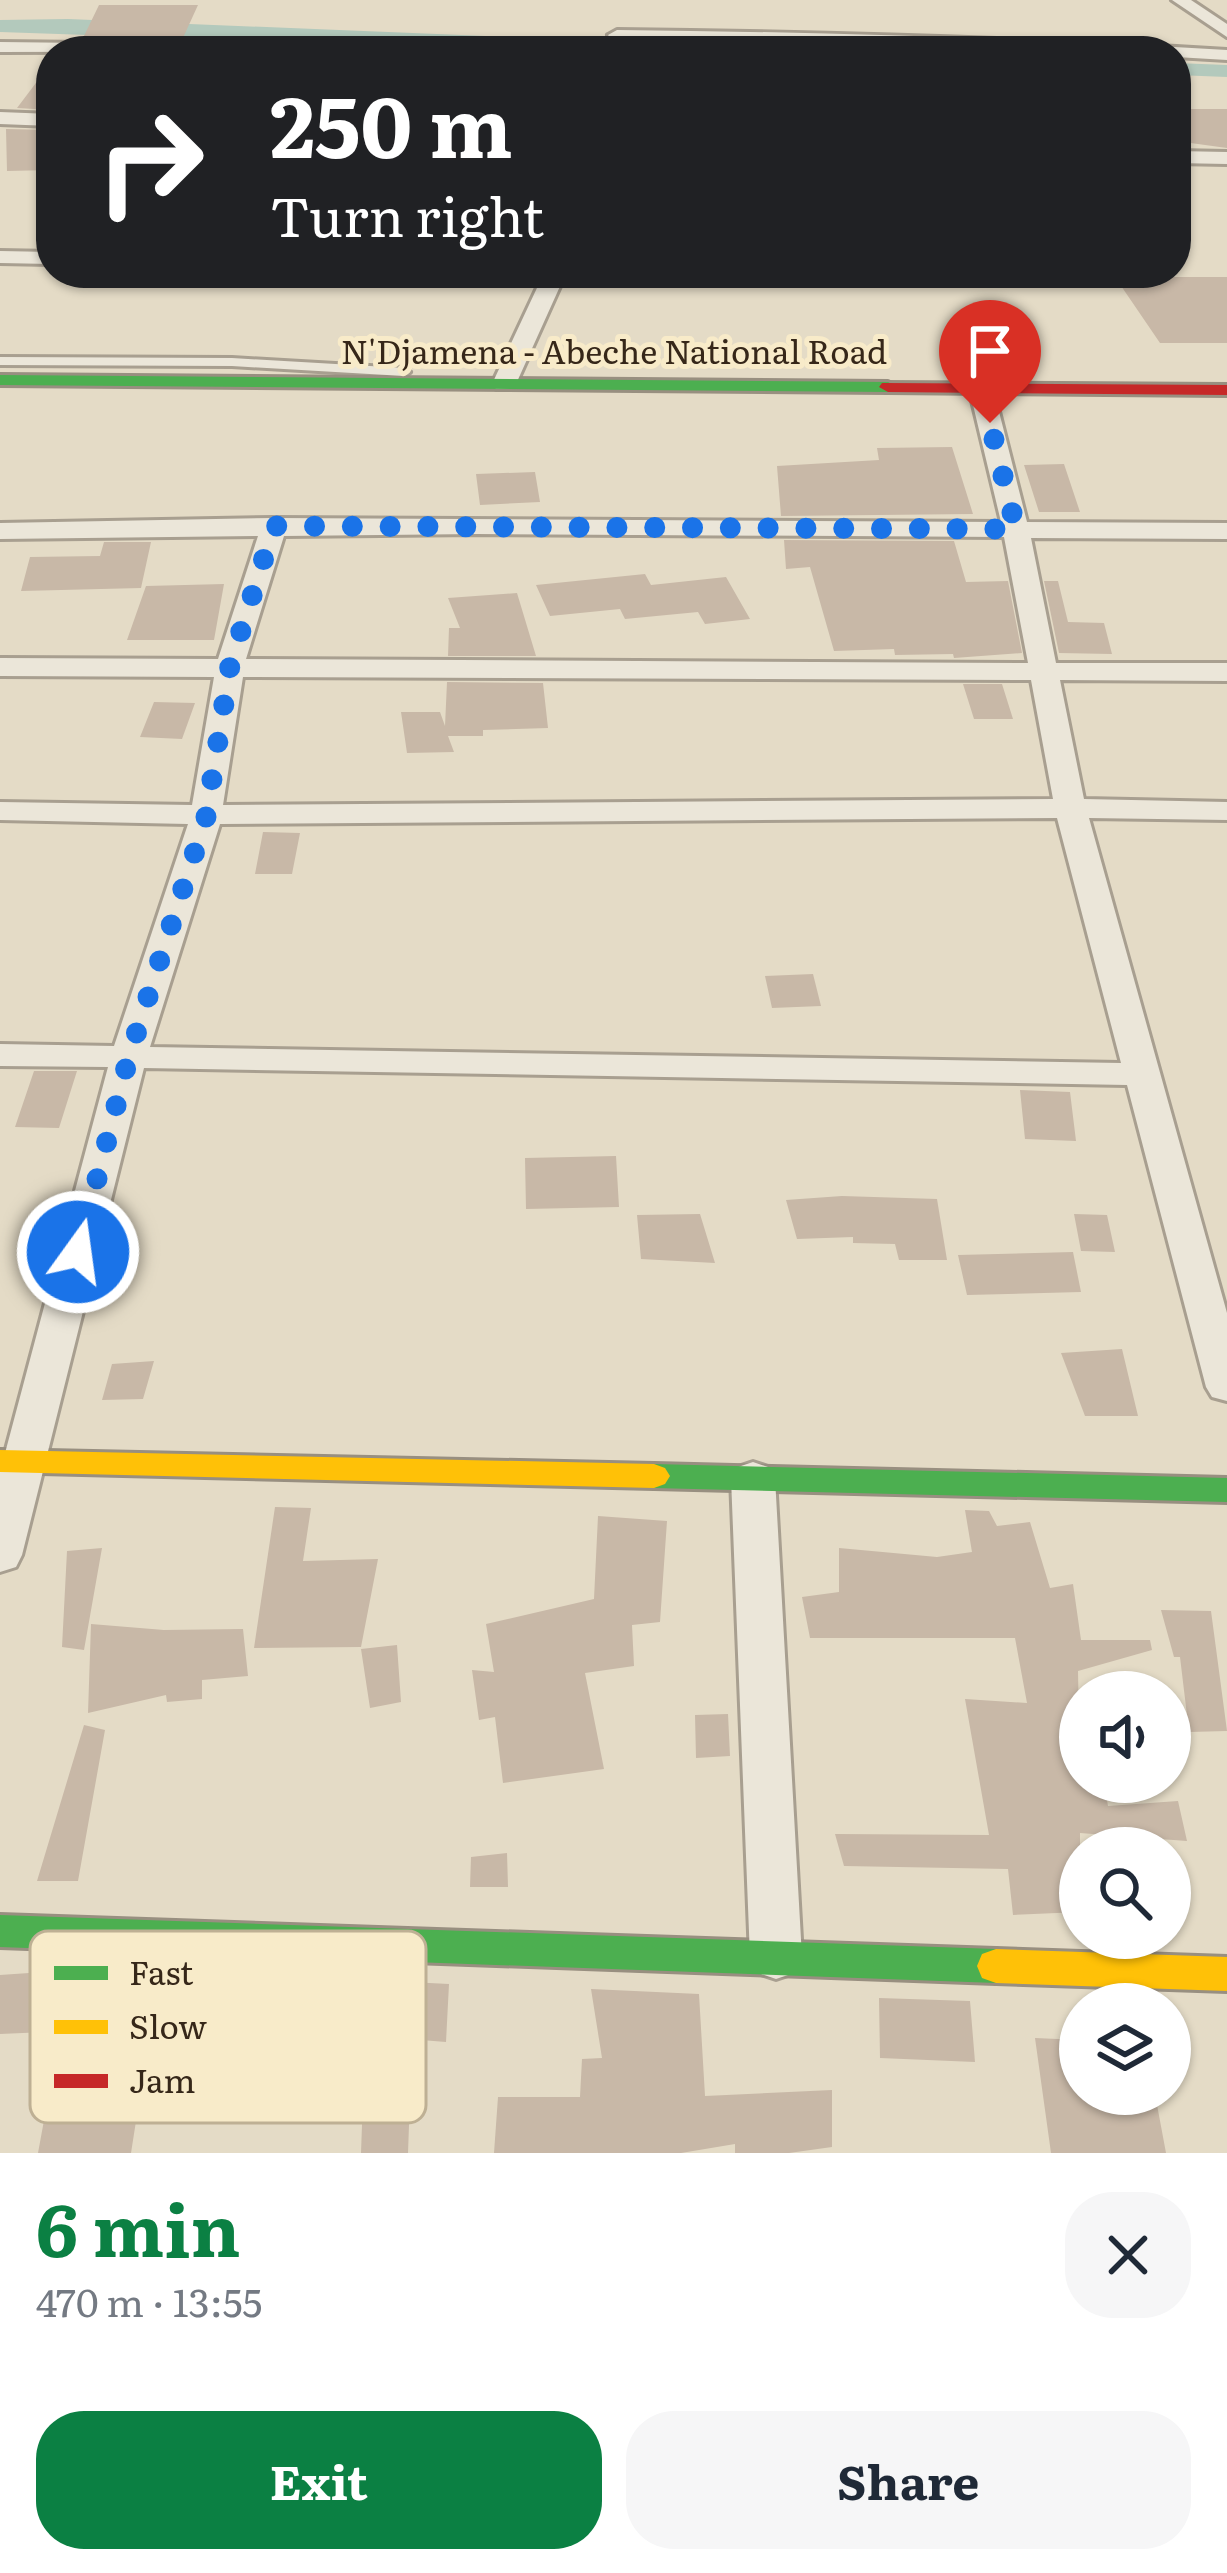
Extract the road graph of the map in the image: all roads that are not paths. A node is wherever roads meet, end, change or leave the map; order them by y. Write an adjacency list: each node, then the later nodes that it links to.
1 (1180, 0): 2 (street)
2 (1227, 32)
3 (616, 34): 4 (street)
4 (734, 36)
5 (0, 47): 6 (street)
6 (36, 47)
7 (1191, 52): 8 (street)
8 (1227, 55)
9 (0, 118): 10 (street)
10 (36, 119)
11 (1227, 158): 12 (street)
12 (1191, 159)
13 (0, 257): 14 (street)
14 (36, 258)
15 (548, 288): 18 (street)
16 (0, 361): 18 (lane)
17 (0, 380): 18 (main road, N'Djamena - Abeche National Road)
18 (504, 384): 19 (main road, N'Djamena - Abeche National Road)
19 (981, 388): 20 (main road, N'Djamena - Abeche National Road); 22 (street)
20 (1227, 390)
21 (274, 526): 22 (street); 23 (street); 25 (street)
22 (1016, 529): 24 (street); 27 (street)
23 (0, 531)
24 (1227, 531)
25 (230, 666): 26 (street); 27 (street); 32 (street)
26 (0, 667)
27 (1044, 672): 28 (street); 29 (street)
28 (1227, 672)
29 (1070, 807): 31 (street); 32 (street); 35 (street)
30 (0, 811): 32 (street)
31 (1227, 811)
32 (206, 817): 34 (street)
33 (0, 1054): 34 (street)
34 (129, 1056): 35 (street); 37 (street)
35 (1144, 1074): 36 (street)
36 (1227, 1387)
37 (13, 1461): 38 (main road); 40 (street)
38 (754, 1478): 39 (main road); 44 (street)
39 (1227, 1490)
40 (0, 1555)
41 (0, 1931): 42 (main road)
42 (30, 1932)
43 (426, 1945): 44 (main road)
44 (776, 1957): 45 (main road)
45 (1227, 1974)

